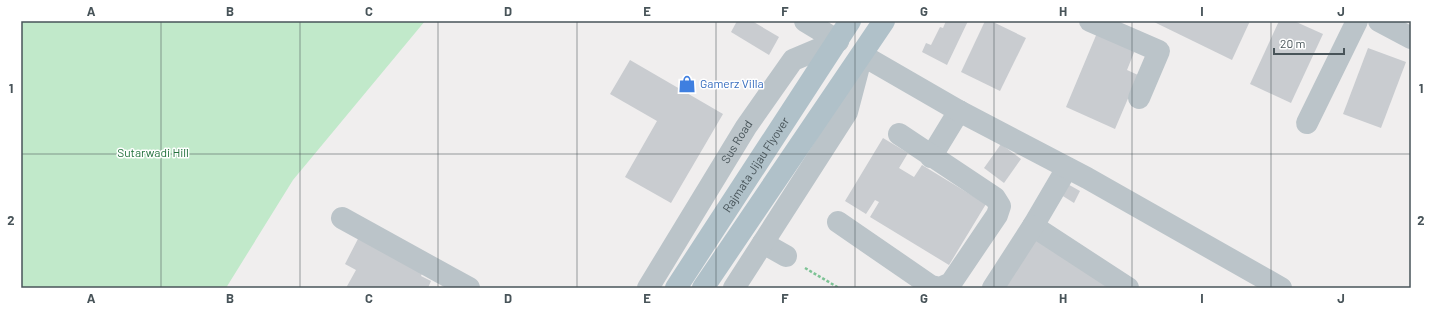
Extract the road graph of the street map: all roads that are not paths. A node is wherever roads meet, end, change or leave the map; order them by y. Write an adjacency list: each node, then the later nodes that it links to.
1 (805, 21): 8 (street)
2 (850, 21): 8 (main road)
3 (884, 21): 9 (main road)
4 (1090, 21): 10 (street)
5 (1357, 21): 12 (street)
6 (1380, 21): 7 (street)
7 (1411, 38)
8 (838, 41): 22 (street, Sus Road); 23 (main road, Rajmata Jijau Flyover)
9 (862, 55): 11 (street); 19 (street); 24 (main road, Rajmata Jijau Flyover)
10 (1139, 98)
11 (959, 111): 14 (street); 15 (street)
12 (1307, 123)
13 (899, 134): 14 (street)
14 (931, 157): 17 (street)
15 (1067, 168): 18 (street); 28 (street)
16 (342, 218): 21 (street)
17 (838, 222)
18 (1033, 226): 26 (street); 27 (street)
19 (763, 243): 20 (street); 25 (street)
20 (786, 256)
21 (469, 288)
22 (648, 288)
23 (676, 288)
24 (703, 288)
25 (734, 288)
26 (993, 288)
27 (1128, 288)
28 (1281, 288)

